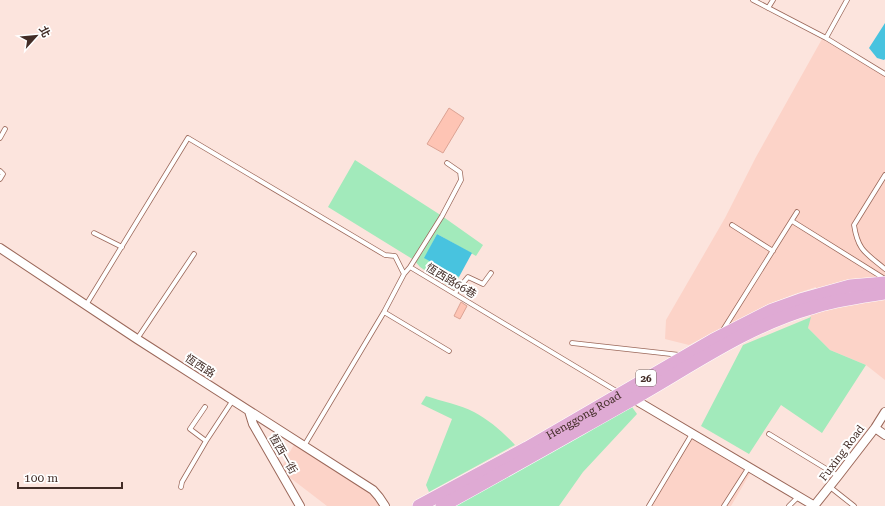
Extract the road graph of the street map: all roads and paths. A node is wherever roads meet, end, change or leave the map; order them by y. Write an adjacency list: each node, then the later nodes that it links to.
1 (753, 0): 4 (lane)
2 (774, 0): 4 (lane)
3 (847, 0): 5 (lane)
4 (768, 8): 5 (lane)
5 (826, 38): 6 (lane)
6 (885, 74)
7 (5, 129): 8 (lane)
8 (0, 138)
9 (447, 162): 21 (lane)
10 (0, 171): 12 (lane)
11 (885, 175): 22 (lane)
12 (0, 179)
13 (797, 212): 14 (lane)
14 (792, 221): 19 (lane); 25 (lane)
15 (732, 225): 19 (lane)
16 (94, 233): 17 (lane)
17 (122, 247): 24 (lane); 29 (lane)
18 (0, 248): 29 (street, 恆西路)
19 (773, 251): 31 (lane)
20 (194, 254): 32 (lane)
21 (410, 267): 24 (lane, 恆西路66巷); 27 (lane, 恆西路66巷)
22 (885, 270)
23 (491, 273): 27 (lane)
24 (404, 274): 30 (lane, 恆西路66巷)
25 (885, 279)
26 (885, 283): 31 (main road, Henggong Road / 26)
27 (455, 293): 36 (lane, 恆西路66巷)
28 (885, 293): 37 (main road, Henggong Road / 26)
29 (86, 305): 32 (street, 恆西路)
30 (384, 312): 34 (lane); 47 (lane, 恆西路66巷)
31 (718, 337): 35 (main road, Henggong Road / 26)
32 (137, 339): 38 (street, 恆西路)
33 (572, 343): 35 (lane)
34 (449, 351)
35 (686, 355): 36 (main road, Henggong Road / 26)
36 (620, 393): 37 (street); 55 (main road, Henggong Road / 26)
37 (634, 398): 43 (street); 56 (main road, Henggong Road / 26)
38 (232, 400): 40 (street, 恆西路); 46 (lane)
39 (204, 407): 46 (lane)
40 (249, 411): 47 (street, 恆西路); 53 (street, 恆西一街)
41 (885, 412): 42 (street, Fuxing Road)
42 (875, 428): 45 (street); 49 (street, Fuxing Road)
43 (692, 434): 48 (street); 57 (lane)
44 (769, 434): 49 (lane)
45 (885, 435)
46 (206, 441): 50 (lane)
47 (304, 446): 54 (street, 恆西路)
48 (750, 467): 52 (street); 58 (lane)
49 (838, 476): 51 (street, Fuxing Road)
50 (181, 487)
51 (830, 487): 60 (street, Fuxing Road); 61 (lane)
52 (799, 496): 59 (lane); 60 (street)
53 (300, 506)
54 (385, 506)
55 (419, 506)
56 (442, 506)
57 (649, 506)
58 (724, 506)
59 (789, 506)
60 (814, 506)
61 (854, 506)

